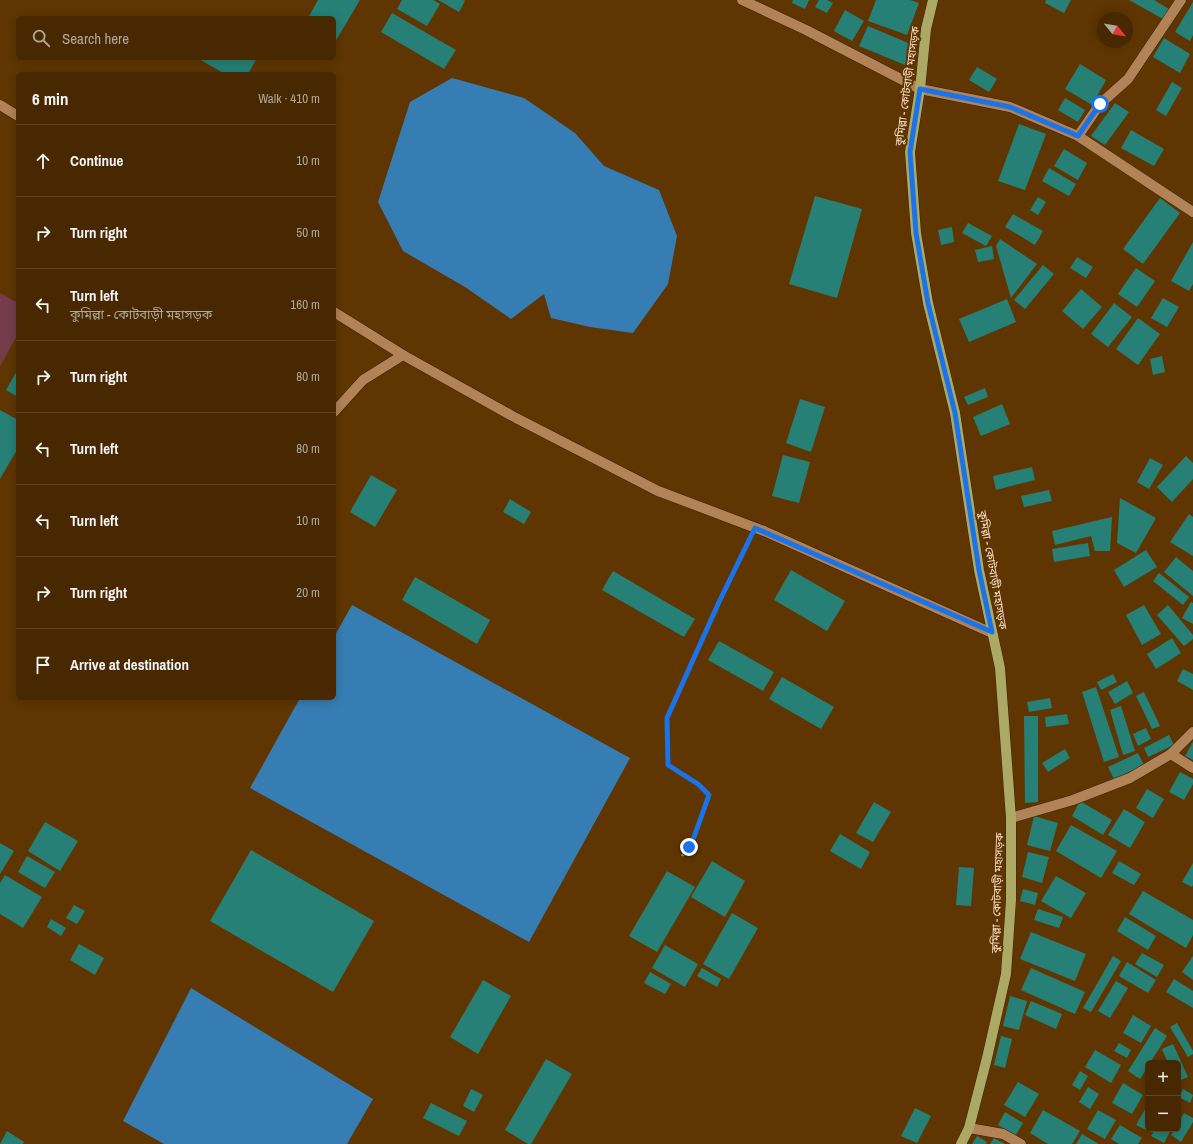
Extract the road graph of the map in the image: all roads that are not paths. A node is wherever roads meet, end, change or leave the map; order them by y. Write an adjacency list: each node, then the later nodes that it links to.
1 (742, 0): 4 (street)
2 (933, 0): 4 (main road, কুমিল্লা - কোটবাড়ী মহাসড়ক)
3 (1181, 0): 7 (street)
4 (920, 89): 7 (street); 12 (main road, কুমিল্লা - কোটবাড়ী মহাসড়ক)
5 (0, 104): 6 (street)
6 (16, 115)
7 (1078, 136): 8 (street)
8 (1193, 212)
9 (336, 313): 10 (street)
10 (403, 355): 11 (street); 12 (street)
11 (336, 410)
12 (992, 632): 16 (main road, কুমিল্লা - কোটবাড়ী মহাসড়ক)
13 (1193, 732): 14 (street)
14 (1171, 754): 15 (street); 16 (street)
15 (1193, 768)
16 (1012, 818): 17 (main road, কুমিল্লা - কোটবাড়ী মহাসড়ক)
17 (969, 1128): 18 (main road, কুমিল্লা - কোটবাড়ী মহাসড়ক); 19 (street)
18 (961, 1144)
19 (1022, 1144)

